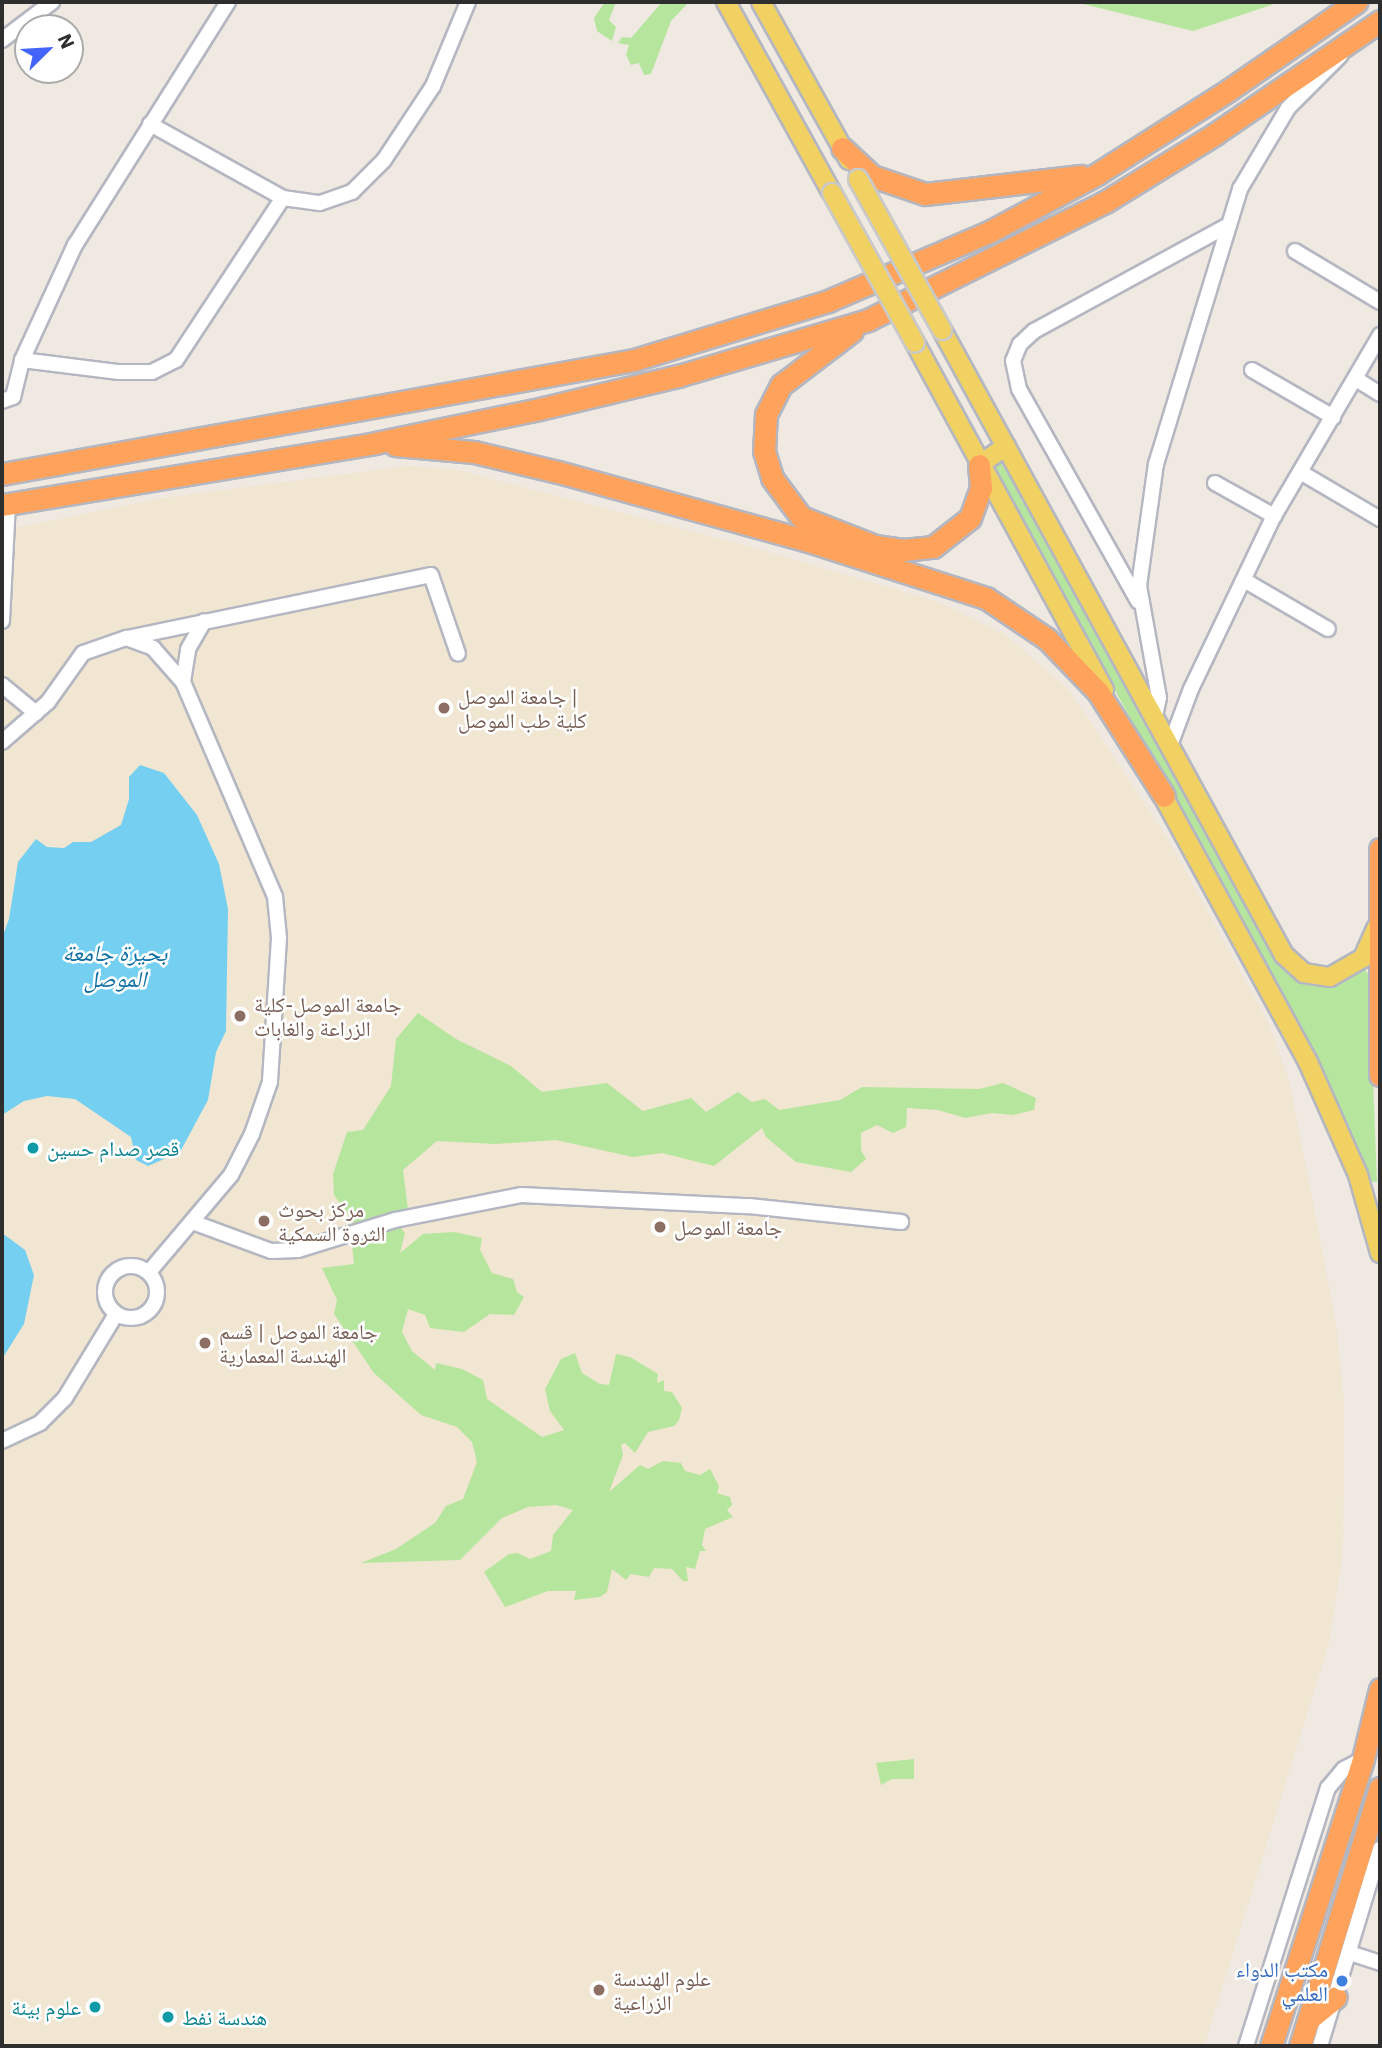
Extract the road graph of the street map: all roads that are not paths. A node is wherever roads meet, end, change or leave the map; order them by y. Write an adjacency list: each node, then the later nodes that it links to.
1 (52, 2): 8 (street)
2 (228, 2): 12 (street)
3 (468, 2): 15 (street)
4 (726, 2): 29 (main road, bridge)
5 (761, 2): 13 (main road)
6 (1356, 2): 10 (highway)
7 (1380, 21): 9 (highway)
8 (2, 40)
9 (1348, 44): 11 (highway); 16 (street)
10 (1229, 90): 11 (highway); 14 (highway)
11 (1248, 112): 19 (highway)
12 (150, 124): 15 (street); 21 (street)
13 (842, 148): 14 (highway); 28 (main road, bridge)
14 (1097, 174): 31 (highway)
15 (283, 198): 21 (street)
16 (1225, 227): 37 (street); 37 (street)
17 (1295, 251): 18 (street)
18 (1380, 302)
19 (868, 320): 27 (highway); 29 (highway)
20 (1380, 335): 23 (street)
21 (22, 360): 25 (street)
22 (1252, 370): 26 (street)
23 (1356, 379): 24 (street); 26 (street)
24 (1380, 394)
25 (2, 401)
26 (1333, 417): 30 (street)
27 (375, 443): 33 (highway); 49 (highway)
28 (1006, 446): 29 (main road); 46 (main road)
29 (979, 465): 49 (main road)
30 (1302, 473): 34 (street); 35 (street)
31 (2, 474)
32 (1215, 483): 34 (street)
33 (5, 504): 38 (street)
34 (1274, 516): 36 (street)
35 (1380, 519)
36 (1244, 580): 40 (street); 48 (street)
37 (1141, 607): 46 (street)
38 (2, 621)
39 (204, 621): 41 (street); 42 (street); 43 (street)
40 (1328, 628)
41 (126, 638): 43 (street); 45 (street)
42 (458, 654)
43 (183, 682): 54 (street)
44 (2, 685): 45 (street)
45 (37, 713): 47 (street)
46 (1154, 720): 48 (main road)
47 (2, 743)
48 (1169, 748): 51 (main road)
49 (1164, 796): 55 (main road)
50 (1380, 849): 51 (highway)
51 (1379, 905): 52 (highway)
52 (1380, 1075)
53 (901, 1222): 54 (street)
54 (195, 1223): 56 (street)
55 (1380, 1253)
56 (149, 1272): 57 (street); 57 (street)
57 (116, 1314): 58 (street)
58 (2, 1441)
59 (1380, 1689): 60 (highway)
60 (1363, 1759): 68 (street); 69 (highway)
61 (1380, 1788): 67 (highway)
62 (1380, 1849): 63 (street)
63 (1377, 1872): 64 (street)
64 (1350, 1953): 65 (street); 66 (street)
65 (1380, 1963)
66 (1336, 1997): 67 (highway); 71 (street)
67 (1310, 2018): 70 (highway)
68 (1246, 2046)
69 (1271, 2046)
70 (1300, 2046)
71 (1320, 2046)

